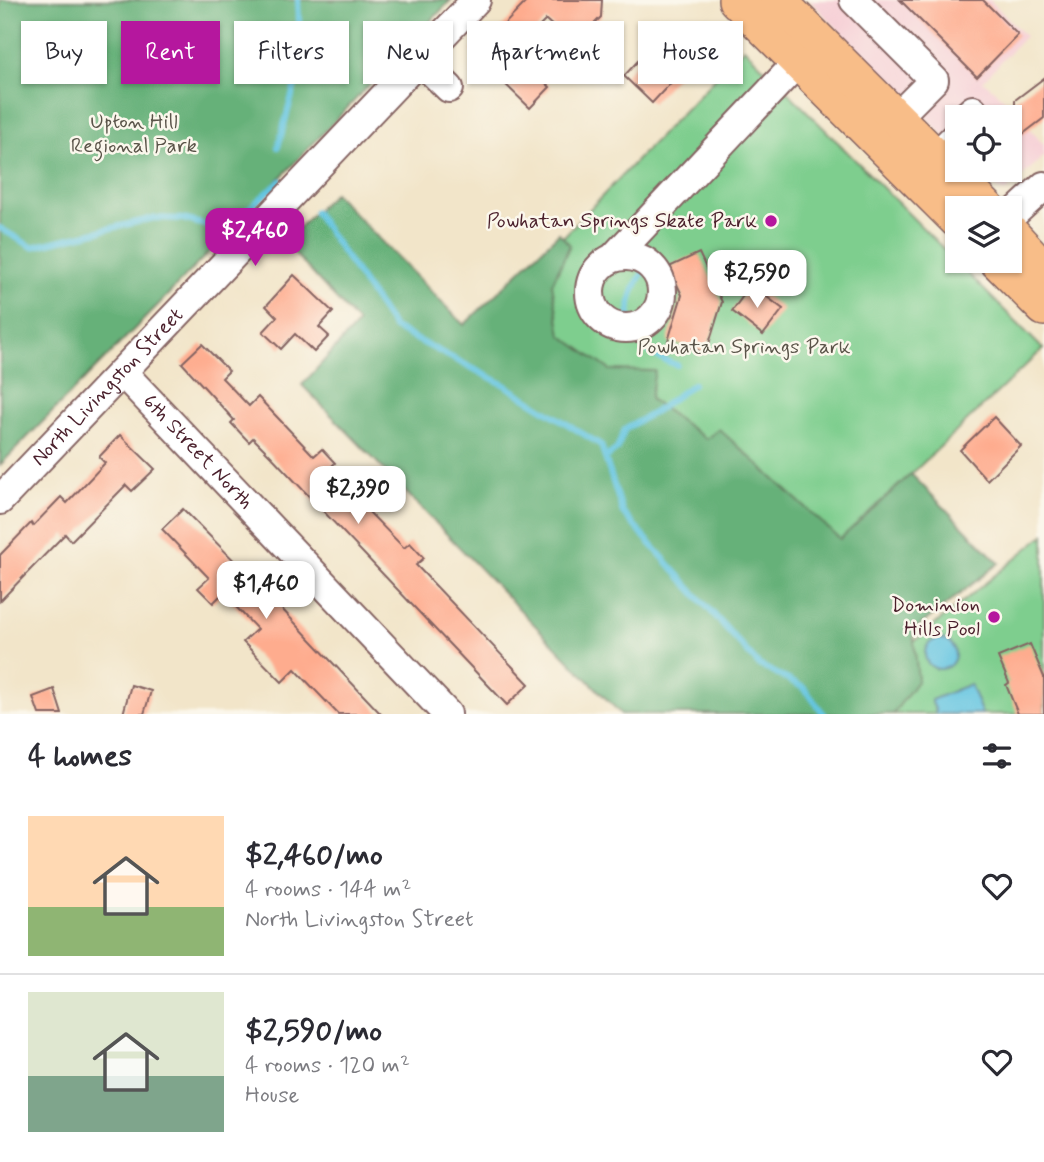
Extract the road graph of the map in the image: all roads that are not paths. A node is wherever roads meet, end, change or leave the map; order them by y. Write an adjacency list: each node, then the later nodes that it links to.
1 (476, 0): 5 (street, North Livingston Street)
2 (736, 0): 6 (main road)
3 (778, 0): 10 (main road)
4 (854, 0): 10 (street)
5 (453, 25)
6 (799, 62): 10 (main road); 16 (street)
7 (397, 84): 20 (street, North Livingston Street)
8 (445, 84): 9 (street)
9 (449, 88)
10 (886, 128): 11 (main road); 13 (main road)
11 (945, 146)
12 (1044, 186): 14 (street)
13 (945, 204)
14 (1022, 206)
15 (1022, 245): 17 (main road)
16 (614, 257)
17 (1044, 269)
18 (1010, 273): 19 (main road)
19 (1044, 308)
20 (122, 372): 21 (street, North Livingston Street); 22 (street, 6th Street North)
21 (0, 500)
22 (447, 714)

